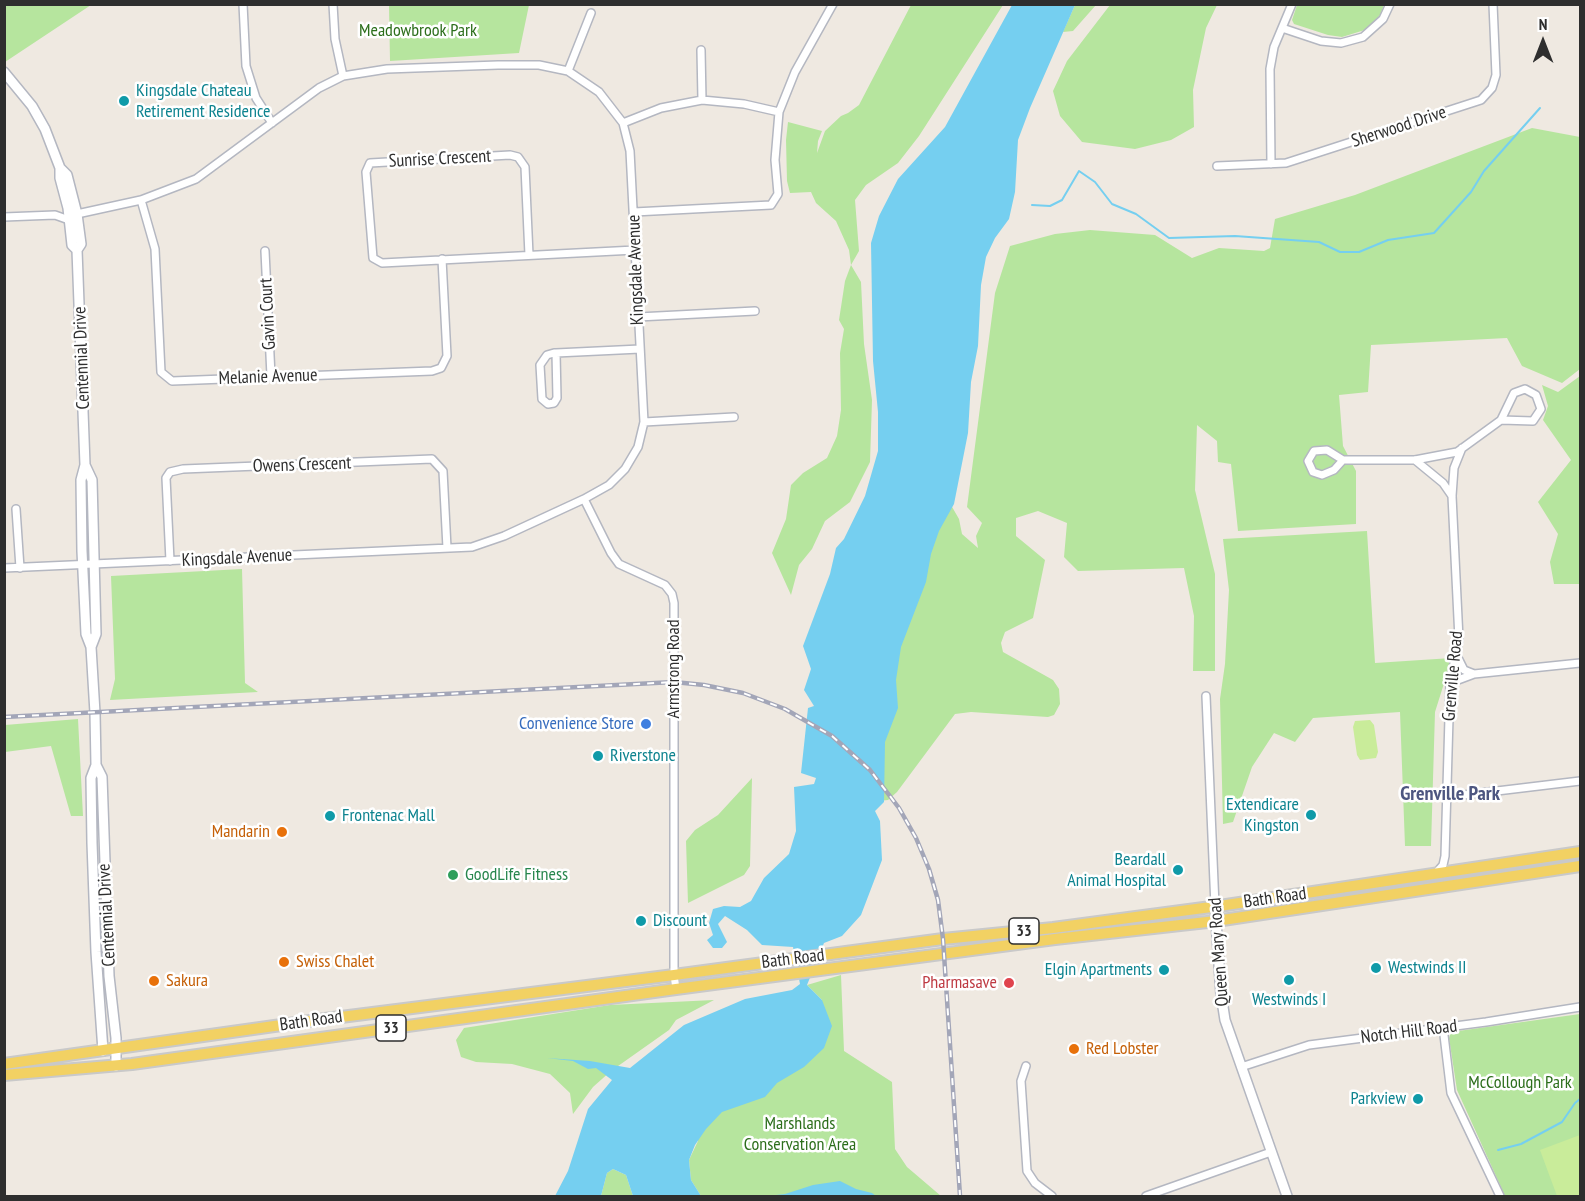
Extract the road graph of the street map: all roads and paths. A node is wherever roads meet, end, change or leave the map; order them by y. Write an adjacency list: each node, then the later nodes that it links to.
1 (243, 4): 15 (street)
2 (333, 4): 12 (street)
3 (833, 4): 14 (street)
4 (1292, 4): 8 (street)
5 (1390, 4): 8 (street)
6 (1493, 4): 17 (street, Sherwood Drive)
7 (591, 13): 10 (street)
8 (1282, 28): 17 (street)
9 (700, 50): 13 (street)
10 (568, 71): 12 (street, Kingsdale Avenue); 16 (street, Kingsdale Avenue)
11 (4, 72): 22 (main road, Centennial Drive)
12 (343, 76): 15 (street, Kingsdale Avenue)
13 (702, 100): 14 (street); 16 (street)
14 (779, 112): 20 (street)
15 (272, 123): 19 (street, Kingsdale Avenue)
16 (623, 123): 20 (street, Kingsdale Avenue)
17 (1271, 164): 18 (street, Sherwood Drive)
18 (1218, 166)
19 (141, 201): 22 (street, Kingsdale Avenue); 31 (street, Melanie Avenue)
20 (634, 212): 23 (street, Kingsdale Avenue)
21 (4, 217): 22 (street)
22 (73, 217): 38 (main road, Centennial Drive)
23 (635, 250): 25 (street, Sunrise Crescent); 28 (street, Kingsdale Avenue)
24 (266, 251): 31 (street, Gavin Court)
25 (529, 255): 26 (street, Sunrise Crescent); 26 (street, Sunrise Crescent)
26 (442, 260): 31 (street, Melanie Avenue)
27 (755, 311): 28 (street)
28 (639, 317): 29 (street, Kingsdale Avenue)
29 (640, 349): 30 (street); 34 (street, Kingsdale Avenue)
30 (556, 353): 30 (street)
31 (271, 376)
32 (734, 417): 34 (street)
33 (1501, 420): 33 (street); 35 (street)
34 (644, 422): 40 (street, Kingsdale Avenue)
35 (1462, 448): 37 (street); 39 (street, Grenville Road)
36 (1343, 460): 36 (street); 37 (street)
37 (1415, 460): 39 (street)
38 (85, 465): 44 (main road, Centennial Drive); 45 (main road, Centennial Drive)
39 (1452, 496): 49 (street, Grenville Road)
40 (584, 499): 42 (street, Kingsdale Avenue); 65 (street, Armstrong Road)
41 (16, 508): 47 (street)
42 (447, 548): 43 (street, Kingsdale Avenue); 43 (street, Owens Crescent)
43 (170, 561): 44 (street, Kingsdale Avenue)
44 (93, 563): 45 (street, Kingsdale Avenue); 48 (main road, Centennial Drive)
45 (83, 564): 47 (street, Kingsdale Avenue); 48 (main road, Centennial Drive)
46 (4, 568): 47 (street, Kingsdale Avenue)
47 (20, 568)
48 (91, 647): 54 (main road, Centennial Drive)
49 (1456, 654): 51 (street); 52 (street, Grenville Road)
50 (1581, 663): 51 (street)
51 (1474, 674): 52 (street)
52 (1450, 683): 56 (street, Grenville Road)
53 (1206, 696): 62 (street, Queen Mary Road)
54 (96, 765): 69 (main road, Centennial Drive); 70 (main road, Centennial Drive)
55 (1581, 781): 56 (street)
56 (1447, 797): 58 (street, Grenville Road)
57 (1581, 852): 60 (main road, Bath Road / 33)
58 (1445, 856): 60 (street); 61 (street, Grenville Road)
59 (1581, 866): 63 (main road, Bath Road / 33)
60 (1464, 870): 61 (main road, Bath Road / 33)
61 (1435, 874): 62 (main road, Bath Road / 33)
62 (1215, 906): 63 (main road, Queen Mary Road); 64 (main road, Bath Road / 33)
63 (1216, 921): 64 (main road, Bath Road / 33); 74 (main road, Queen Mary Road)
64 (1054, 934): 65 (main road, Bath Road / 33); 66 (main road, Bath Road / 33)
65 (674, 975): 66 (street, Armstrong Road); 69 (main road, Bath Road / 33)
66 (676, 988): 72 (main road, Bath Road / 33)
67 (1581, 1007): 68 (street, Notch Hill Road)
68 (1443, 1027): 74 (street, Notch Hill Road); 80 (street)
69 (117, 1050): 70 (main road, Bath Road / 33); 72 (main road, Centennial Drive)
70 (104, 1051): 71 (main road, Bath Road / 33)
71 (4, 1064)
72 (116, 1066): 75 (main road, Bath Road / 33)
73 (1026, 1066): 77 (street)
74 (1241, 1067): 76 (main road, Queen Mary Road)
75 (4, 1075)
76 (1271, 1152): 78 (street); 79 (main road, Queen Mary Road)
77 (1052, 1197)
78 (1146, 1197)
79 (1287, 1197)
80 (1500, 1197)

